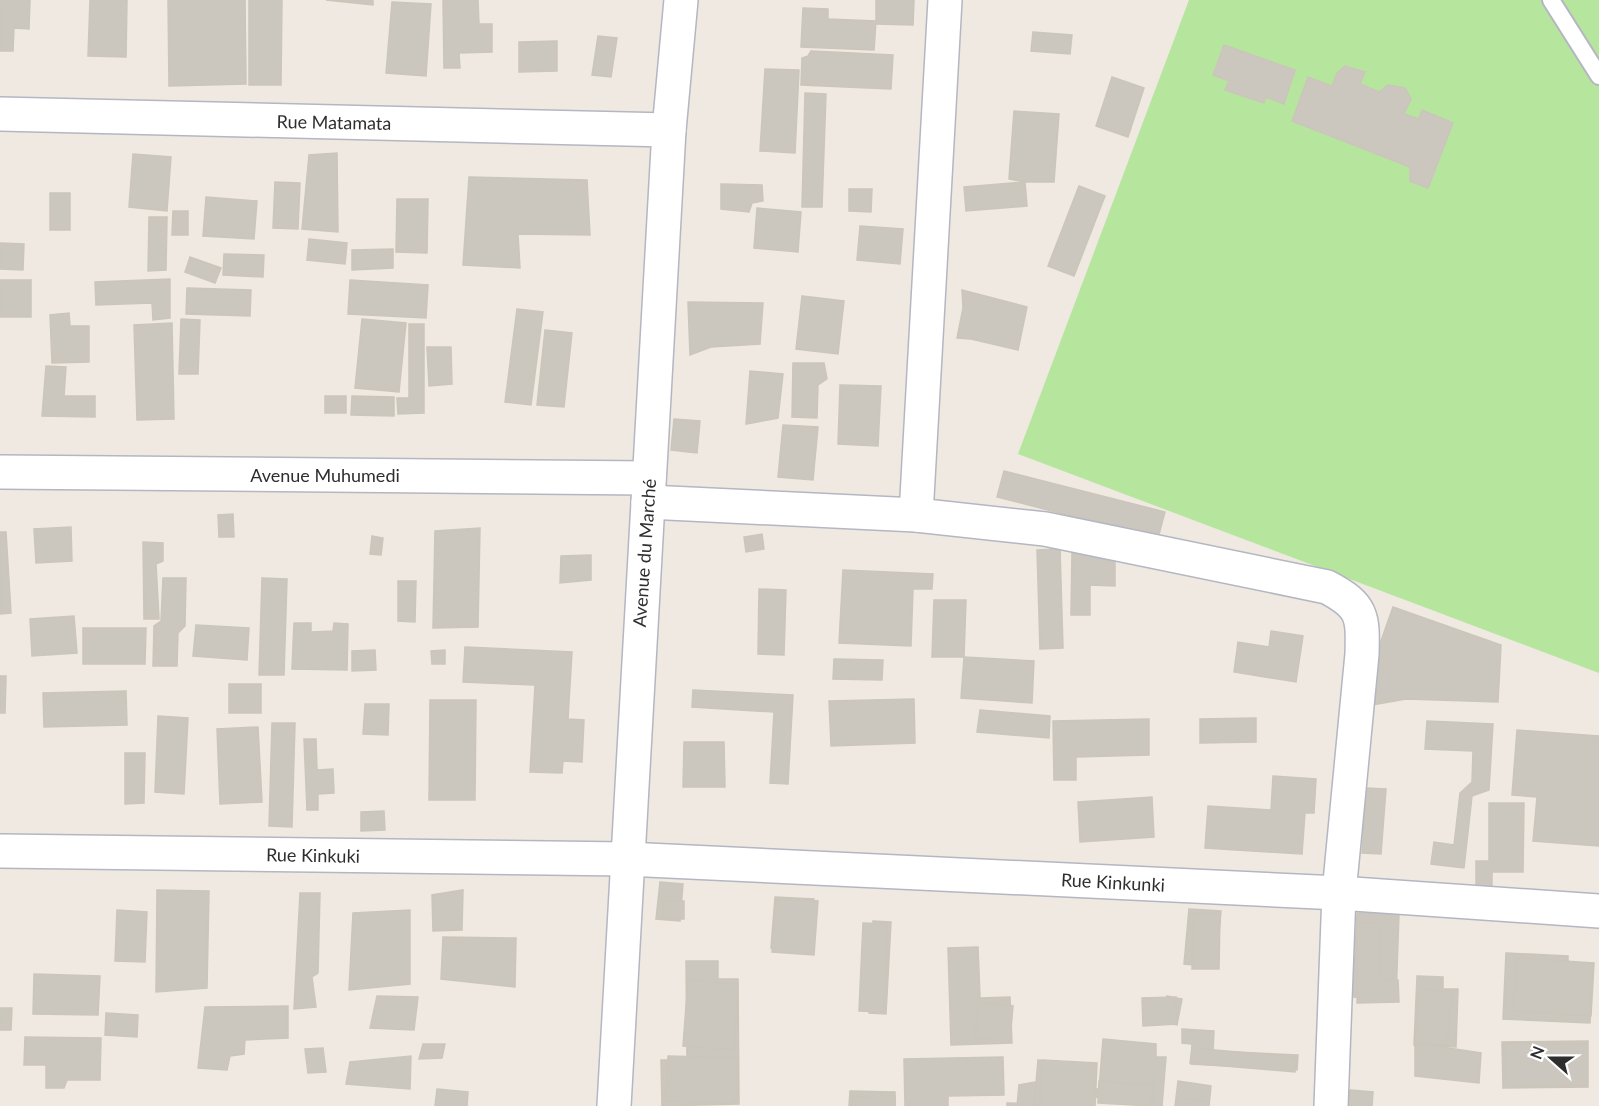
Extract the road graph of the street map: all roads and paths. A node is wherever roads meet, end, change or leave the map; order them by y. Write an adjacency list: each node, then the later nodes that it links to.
1 (681, 0): 6 (street, Avenue du Marché)
2 (945, 0): 9 (street)
3 (1551, 0): 4 (lane)
4 (1599, 76)
5 (0, 114): 6 (street, Rue Matamata)
6 (669, 130): 8 (street, Avenue du Marché)
7 (0, 472): 8 (street, Avenue Muhumedi)
8 (649, 490): 9 (street, Avenue Muhumedi); 11 (street, Avenue du Marché)
9 (916, 515): 12 (street, Avenue Muhumedi)
10 (0, 851): 11 (street, Rue Kinkuki)
11 (627, 859): 12 (street, Rue Kinkunki); 14 (street, Avenue du Marché)
12 (1339, 893): 13 (street, Rue Kinkunki); 15 (street, Avenue Muhumedi)
13 (1599, 911)
14 (614, 1106)
15 (1331, 1106)

